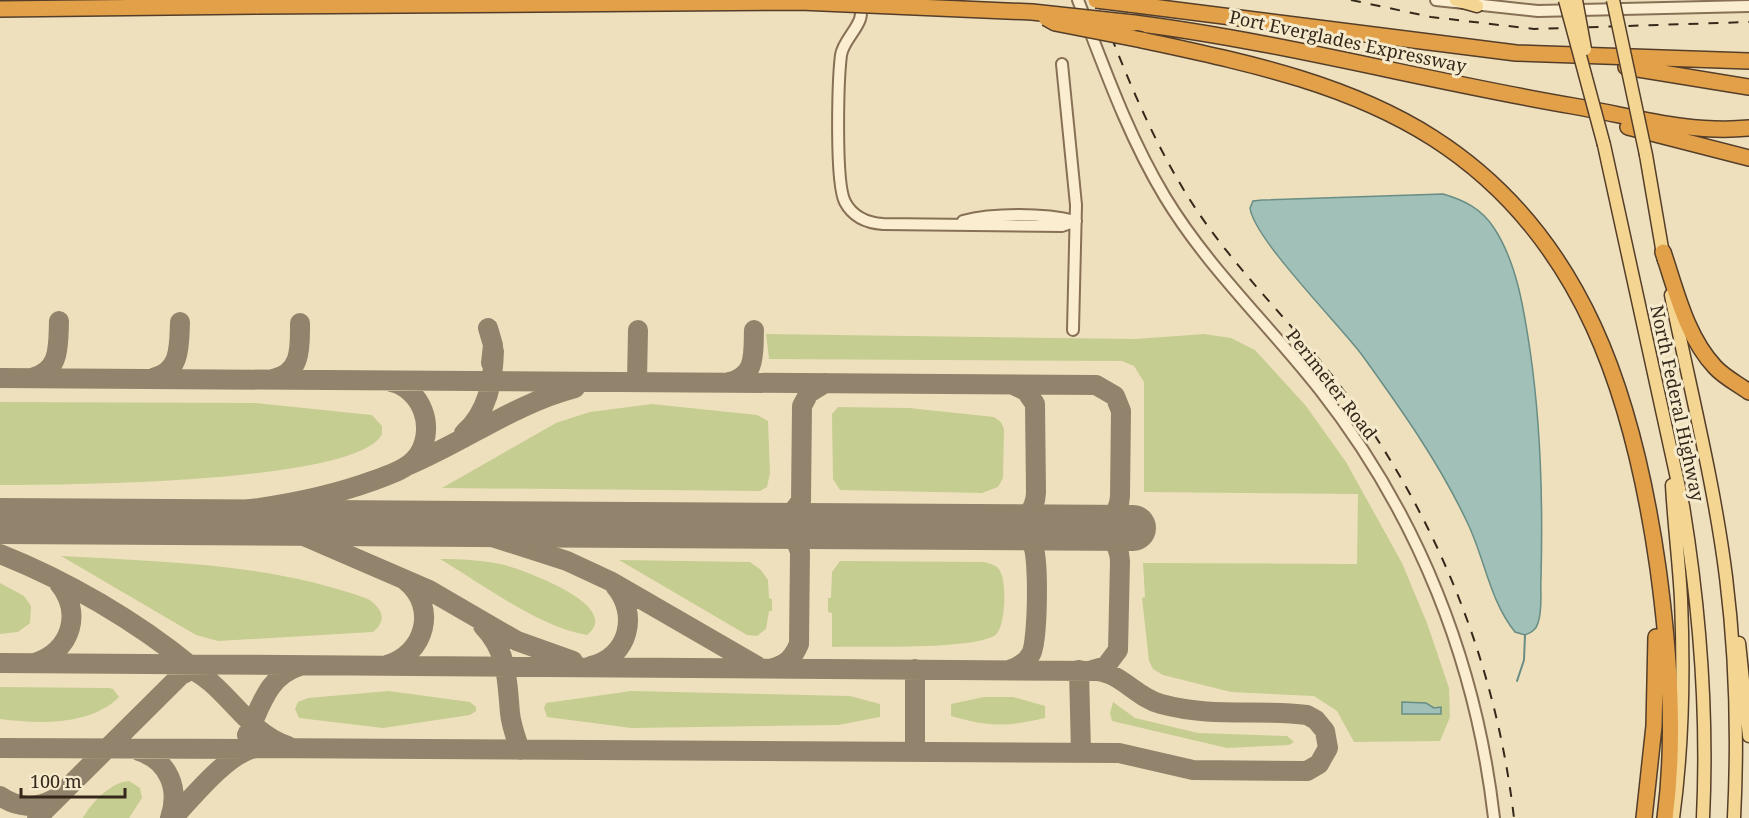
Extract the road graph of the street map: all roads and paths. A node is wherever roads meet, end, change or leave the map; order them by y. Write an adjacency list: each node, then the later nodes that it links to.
1 (861, 0): 21 (street)
2 (1078, 0): 29 (street, Perimeter Road)
3 (1096, 0): 13 (highway, Port Everglades Expressway, bridge)
4 (1436, 0): 9 (street)
5 (1456, 0): 9 (main road)
6 (1565, 0): 19 (main road, bridge)
7 (1576, 0): 19 (main road, North Federal Highway, bridge)
8 (1613, 0): 22 (main road, North Federal Highway, bridge)
9 (1477, 6): 10 (street)
10 (1749, 6)
11 (0, 9): 12 (highway, Port Everglades Expressway, bridge)
12 (1032, 12): 17 (highway, Port Everglades Expressway, bridge); 26 (highway, bridge)
13 (1515, 53): 14 (highway, Port Everglades Expressway); 16 (highway)
14 (1749, 60)
15 (1062, 64): 21 (street)
16 (1749, 87)
17 (1512, 96): 18 (highway, Port Everglades Expressway); 20 (highway)
18 (1749, 128)
19 (1604, 146): 25 (main road, North Federal Highway)
20 (1749, 158)
21 (1076, 221): 23 (street)
22 (1663, 252): 24 (highway); 27 (main road, North Federal Highway)
23 (1073, 330)
24 (1749, 392)
25 (1670, 454): 32 (main road); 33 (main road, North Federal Highway)
26 (1655, 547): 30 (highway); 31 (highway)
27 (1729, 601): 28 (main road); 34 (main road, North Federal Highway)
28 (1749, 736)
29 (1494, 818)
30 (1644, 818)
31 (1665, 818)
32 (1673, 818)
33 (1702, 818)
34 (1734, 818)

